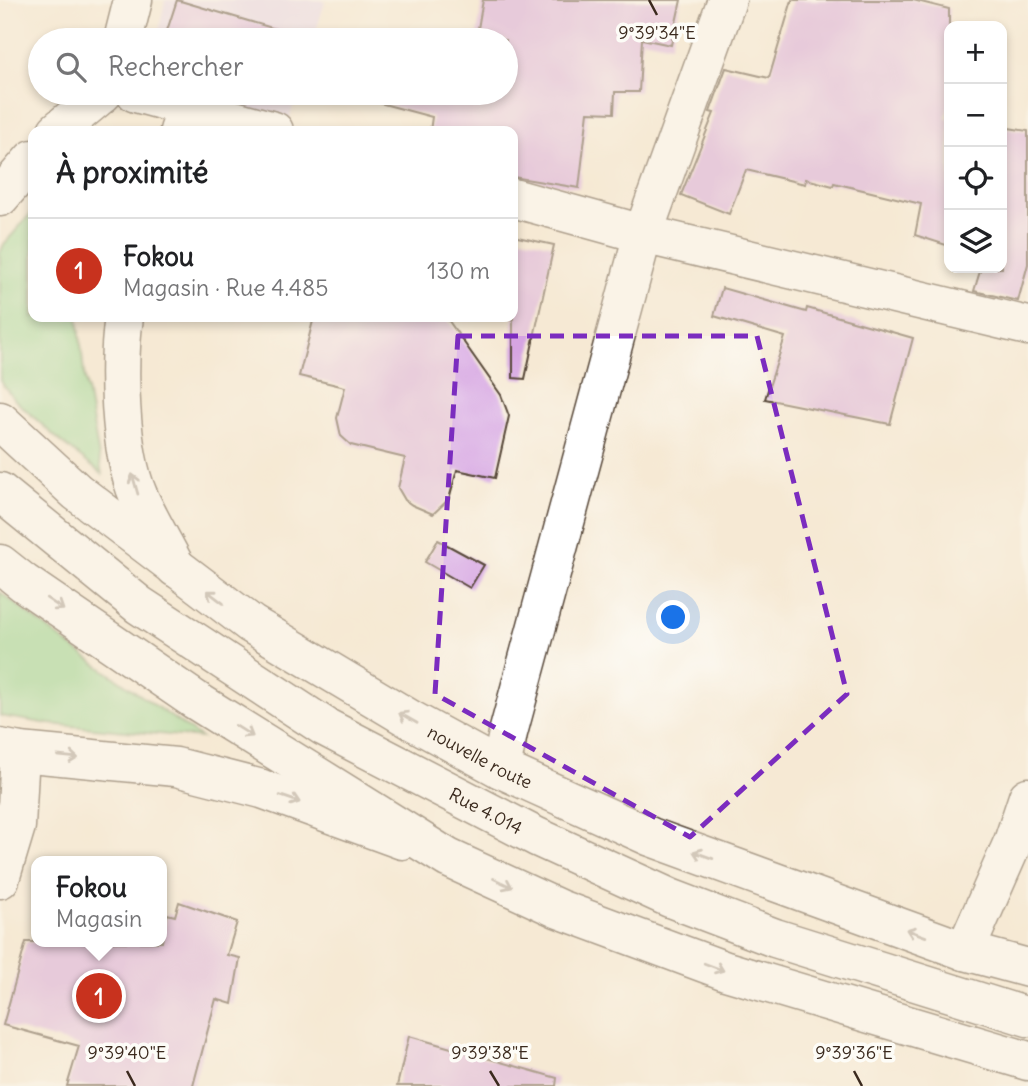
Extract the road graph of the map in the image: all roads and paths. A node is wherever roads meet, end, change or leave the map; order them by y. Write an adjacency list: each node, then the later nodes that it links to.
1 (133, 0): 3 (main road)
2 (727, 0): 14 (main road)
3 (126, 28)
4 (87, 105): 7 (main road)
5 (158, 105): 6 (main road)
6 (184, 119): 8 (main road)
7 (60, 126)
8 (236, 126)
9 (28, 145): 10 (main road)
10 (0, 160)
11 (28, 165): 12 (main road)
12 (0, 197)
13 (518, 199): 14 (main road)
14 (643, 234): 16 (main road); 22 (main road)
15 (124, 322): 20 (main road, one-way to 15)
16 (1028, 326)
17 (0, 421): 20 (main road, nouvelle route)
18 (0, 492): 28 (main road, Rue 4.014)
19 (0, 564): 24 (main road, one-way to 24)
20 (176, 568): 22 (main road, nouvelle route, one-way to 20)
21 (10, 750): 24 (main road, one-way to 24); 25 (main road)
22 (501, 769): 26 (main road, nouvelle route, one-way to 22)
23 (1028, 797): 26 (main road)
24 (448, 858): 29 (main road, one-way to 29)
25 (0, 879)
26 (965, 951): 27 (main road, nouvelle route)
27 (1028, 968)
28 (1028, 1017)
29 (1028, 1061)

